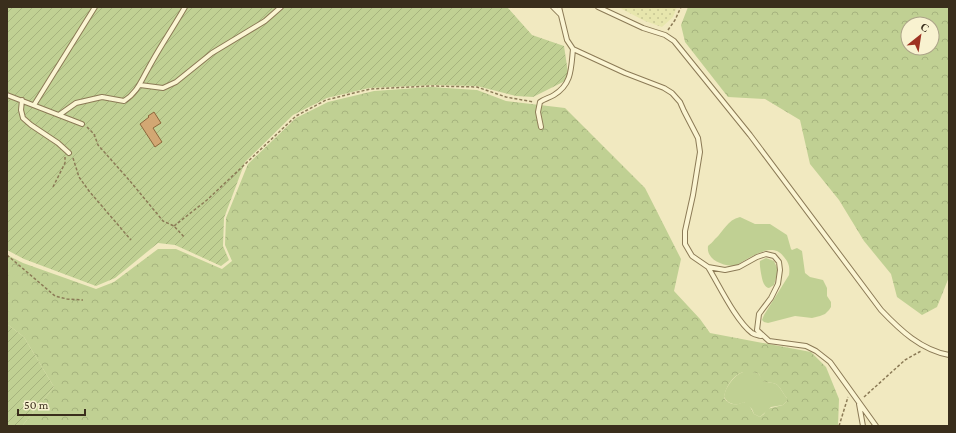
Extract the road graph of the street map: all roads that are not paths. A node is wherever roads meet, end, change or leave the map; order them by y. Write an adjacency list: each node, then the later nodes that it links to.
1 (95, 7): 12 (lane)
2 (185, 7): 9 (lane)
3 (281, 7): 9 (lane)
4 (553, 7): 7 (lane)
5 (559, 7): 7 (lane)
6 (598, 7): 19 (lane)
7 (560, 14): 8 (lane)
8 (573, 50): 15 (lane); 17 (lane)
9 (140, 85): 13 (lane)
10 (7, 95): 11 (lane)
11 (22, 100): 12 (lane); 16 (lane)
12 (34, 105): 13 (lane)
13 (59, 115): 14 (lane)
14 (82, 124)
15 (540, 127)
16 (69, 153)
17 (708, 267): 18 (lane); 18 (lane)
18 (762, 336): 20 (lane)
19 (949, 355)
20 (858, 402): 21 (lane); 22 (lane)
21 (863, 426)
22 (876, 426)

